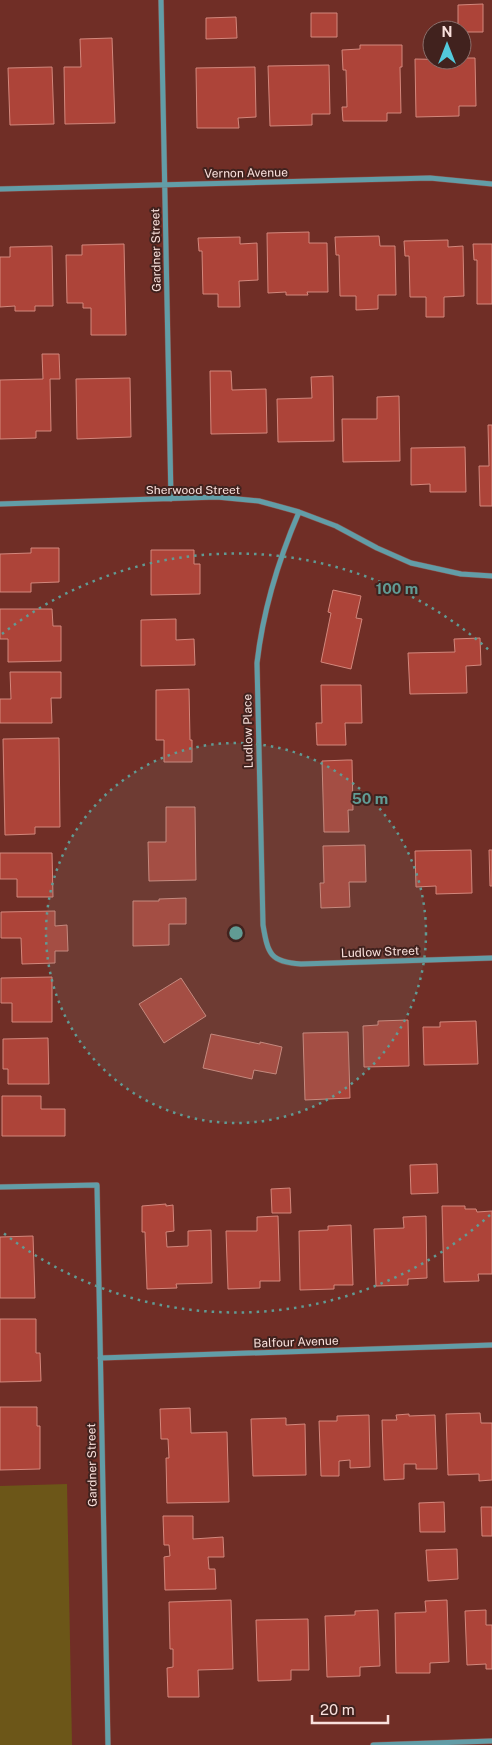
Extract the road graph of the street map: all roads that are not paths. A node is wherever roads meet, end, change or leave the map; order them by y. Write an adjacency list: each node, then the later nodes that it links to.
1 (161, 0): 3 (street, Gardner Street)
2 (492, 184): 3 (street, Vernon Avenue)
3 (165, 185): 4 (street, Vernon Avenue); 5 (street, Gardner Street)
4 (0, 189)
5 (171, 499): 6 (street, Sherwood Street); 7 (street, Sherwood Street)
6 (0, 504)
7 (299, 512): 8 (street, Sherwood Street); 9 (street, Ludlow Place)
8 (492, 576)
9 (271, 954): 10 (street, Ludlow Street)
10 (492, 958)
11 (0, 1187): 13 (street, Gardner Street)
12 (492, 1345): 13 (street, Balfour Avenue)
13 (100, 1358): 15 (street, Gardner Street)
14 (492, 1741): 16 (street)
15 (108, 1745)
16 (373, 1745)

